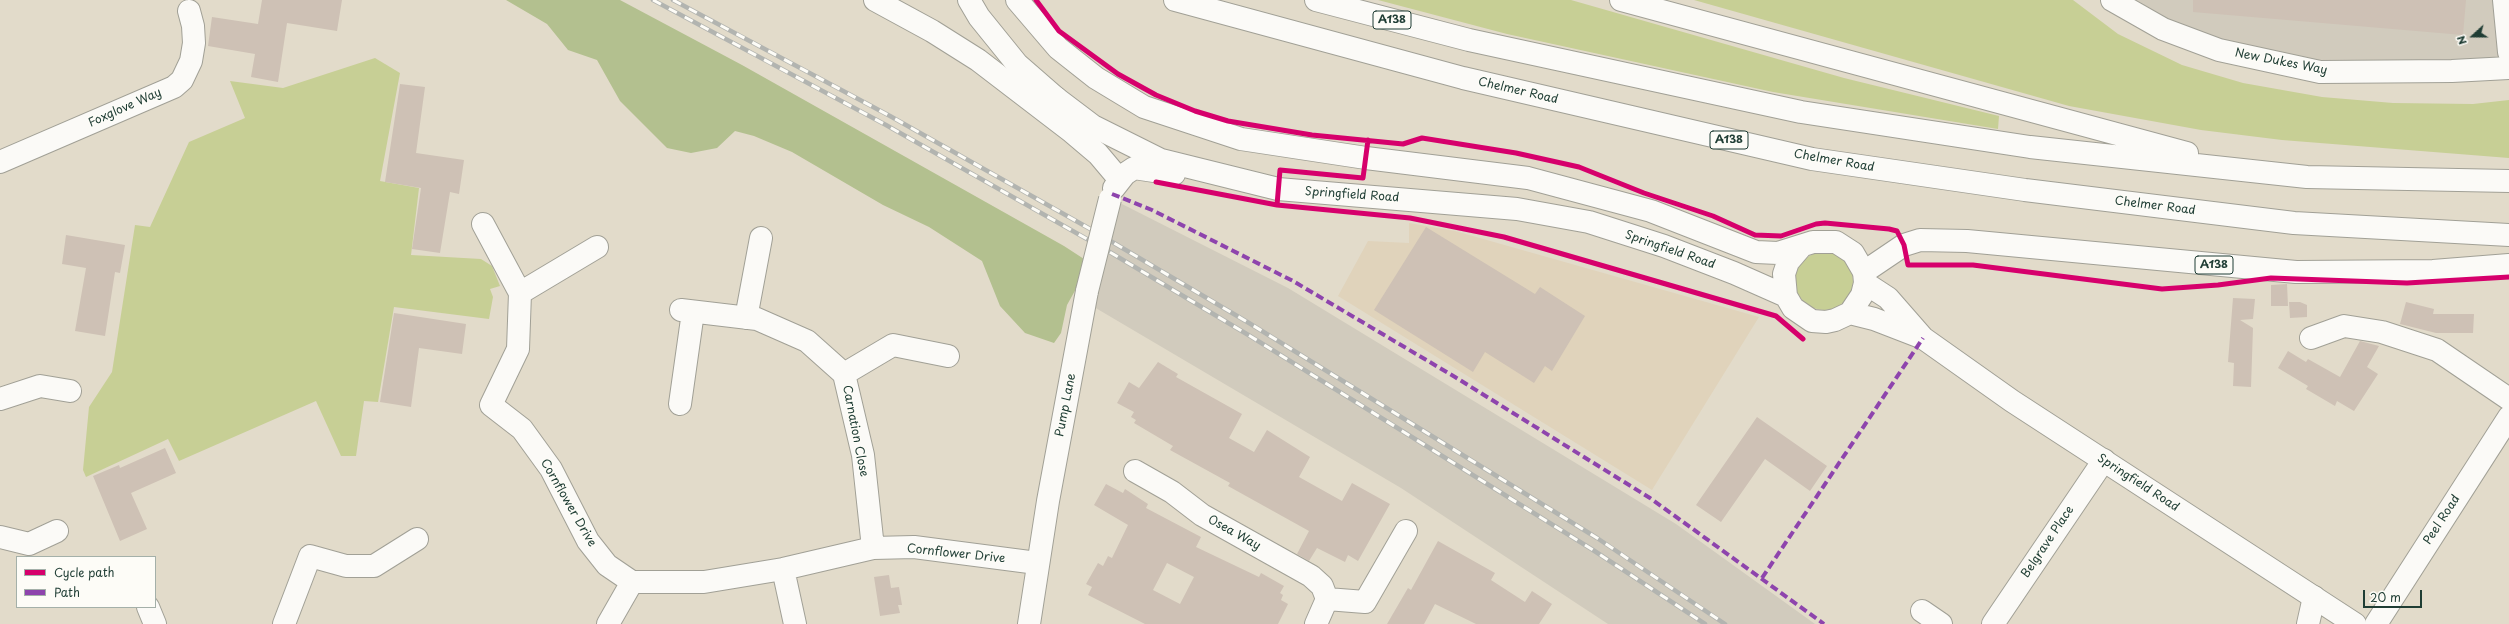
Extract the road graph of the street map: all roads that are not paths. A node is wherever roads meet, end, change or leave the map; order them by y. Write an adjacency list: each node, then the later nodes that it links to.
1 (875, 0): 11 (main road)
2 (969, 0): 13 (main road, Springfield Road)
3 (1017, 0): 24 (main road, Springfield Road)
4 (1175, 0): 21 (main road, Chelmer Road / A138)
5 (1316, 0): 16 (main road, A138)
6 (1620, 0): 16 (main road, A138)
7 (2112, 0): 12 (main road, New Dukes Way)
8 (2504, 0): 10 (main road)
9 (189, 11): 15 (main road, Foxglove Way)
10 (2509, 52)
11 (978, 60): 13 (main road); 18 (main road)
12 (2509, 68)
13 (1056, 98): 14 (main road, Springfield Road)
14 (1093, 126): 18 (main road, Pump Lane); 19 (main road, Springfield Road)
15 (0, 162)
16 (2253, 171): 17 (main road, A138)
17 (2509, 181)
18 (1113, 187): 19 (main road, Pump Lane); 47 (main road, Pump Lane, bridge)
19 (1270, 188): 28 (main road, Springfield Road)
20 (483, 224): 27 (main road)
21 (2509, 235)
22 (761, 238): 30 (main road)
23 (597, 247): 27 (main road)
24 (1800, 248): 26 (main road, Springfield Road); 28 (main road)
25 (2509, 265): 26 (main road, A138)
26 (1864, 278): 29 (main road); 31 (main road, Springfield Road)
27 (520, 293): 49 (main road, Cornflower Drive)
28 (1786, 296): 29 (main road, Springfield Road)
29 (1850, 313): 31 (main road, Springfield Road)
30 (746, 318): 34 (main road, Carnation Close); 38 (main road, Carnation Close)
31 (1923, 338): 40 (main road, Springfield Road)
32 (2311, 338): 37 (main road)
33 (948, 356): 34 (main road)
34 (844, 374): 46 (main road, Carnation Close)
35 (70, 391): 36 (main road)
36 (0, 399)
37 (2509, 399)
38 (680, 404)
39 (2509, 417): 64 (main road, Peel Road)
40 (2104, 460): 50 (main road, Springfield Road); 61 (main road, Belgrave Place)
41 (1135, 471): 51 (main road, Osea Way)
42 (57, 531): 44 (main road)
43 (1406, 531): 51 (main road)
44 (0, 538)
45 (417, 539): 55 (main road)
46 (873, 548): 47 (main road, Cornflower Drive); 48 (main road, Cornflower Drive)
47 (1037, 563): 58 (main road, Pump Lane)
48 (783, 570): 49 (main road, Cornflower Drive); 57 (main road)
49 (632, 582): 56 (main road)
50 (2314, 597): 62 (main road); 63 (main road, Springfield Road)
51 (1327, 599): 59 (main road)
52 (148, 608): 54 (main road)
53 (1922, 611): 60 (main road)
54 (155, 624)
55 (284, 624)
56 (608, 624)
57 (795, 624)
58 (1029, 624)
59 (1316, 624)
60 (1941, 624)
61 (1993, 624)
62 (2308, 624)
63 (2356, 624)
64 (2376, 624)

